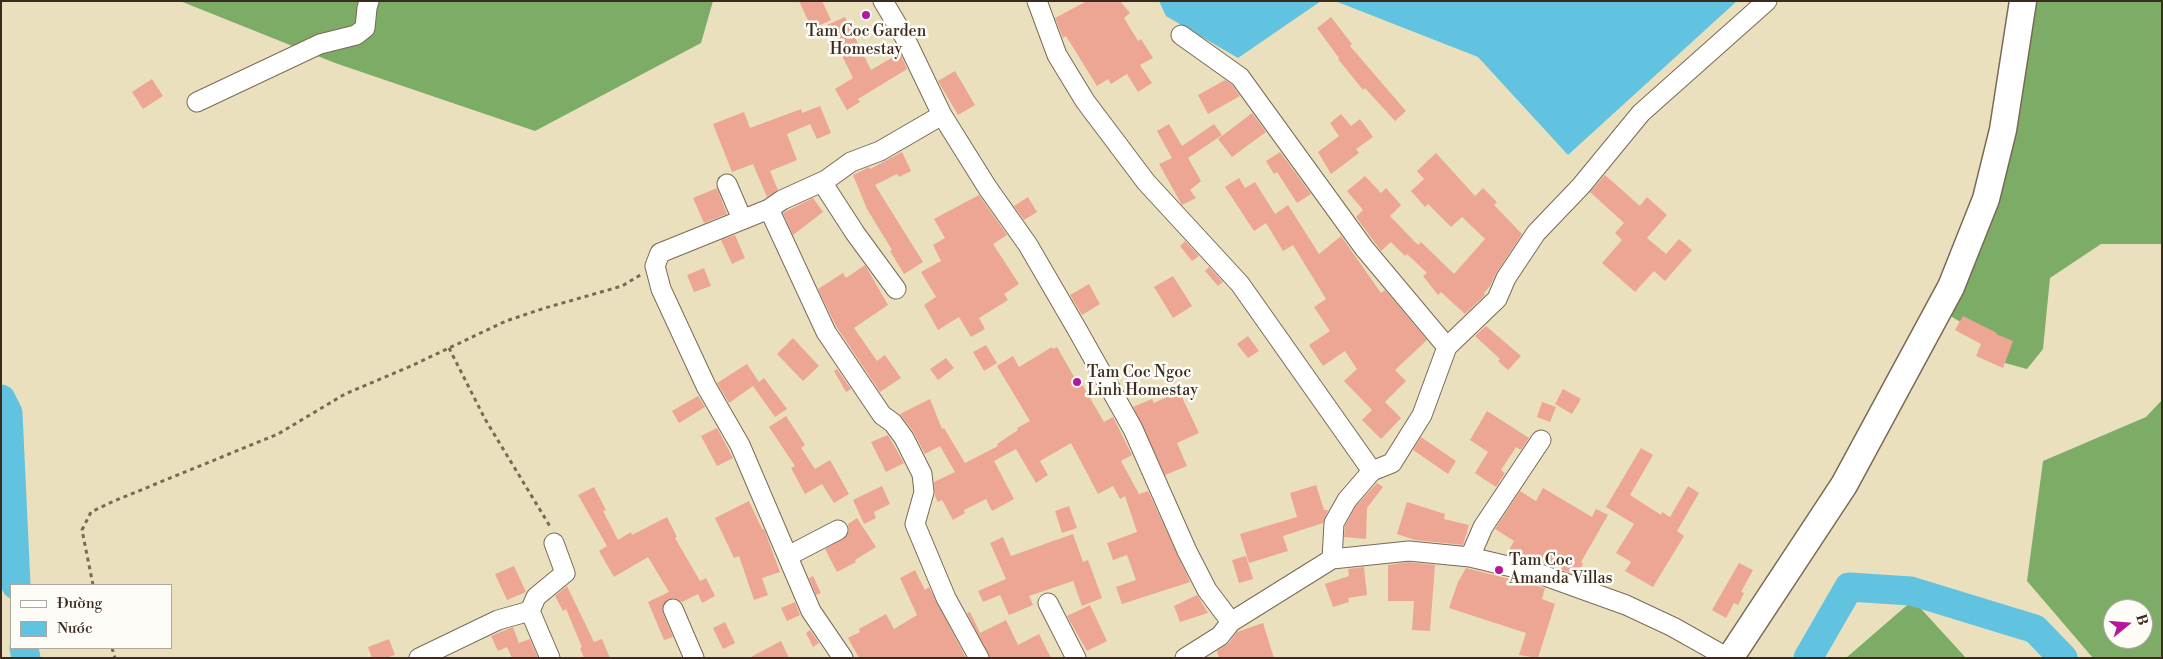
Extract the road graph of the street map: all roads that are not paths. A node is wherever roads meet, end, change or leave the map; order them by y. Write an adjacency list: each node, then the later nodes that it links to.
1 (369, 1): 7 (street)
2 (883, 1): 8 (street)
3 (1037, 1): 16 (street)
4 (1767, 1): 14 (street)
5 (2023, 1): 33 (main road)
6 (1181, 35): 14 (street)
7 (196, 102)
8 (942, 115): 9 (street); 25 (street)
9 (822, 182): 11 (street); 13 (street)
10 (727, 184): 12 (street)
11 (769, 209): 12 (street); 30 (street)
12 (742, 219): 19 (street)
13 (896, 289)
14 (1447, 347): 16 (street)
15 (1541, 440): 20 (street)
16 (1372, 472): 21 (street)
17 (838, 530): 19 (street)
18 (554, 543): 24 (street)
19 (788, 556): 29 (street)
20 (1470, 557): 21 (street); 33 (street)
21 (1332, 559): 25 (street)
22 (1048, 603): 31 (street)
23 (673, 609): 28 (street)
24 (530, 611): 26 (street); 27 (street)
25 (1231, 622): 32 (street)
26 (418, 658)
27 (550, 658)
28 (694, 658)
29 (843, 658)
30 (980, 658)
31 (1076, 658)
32 (1185, 658)
33 (1729, 658)

